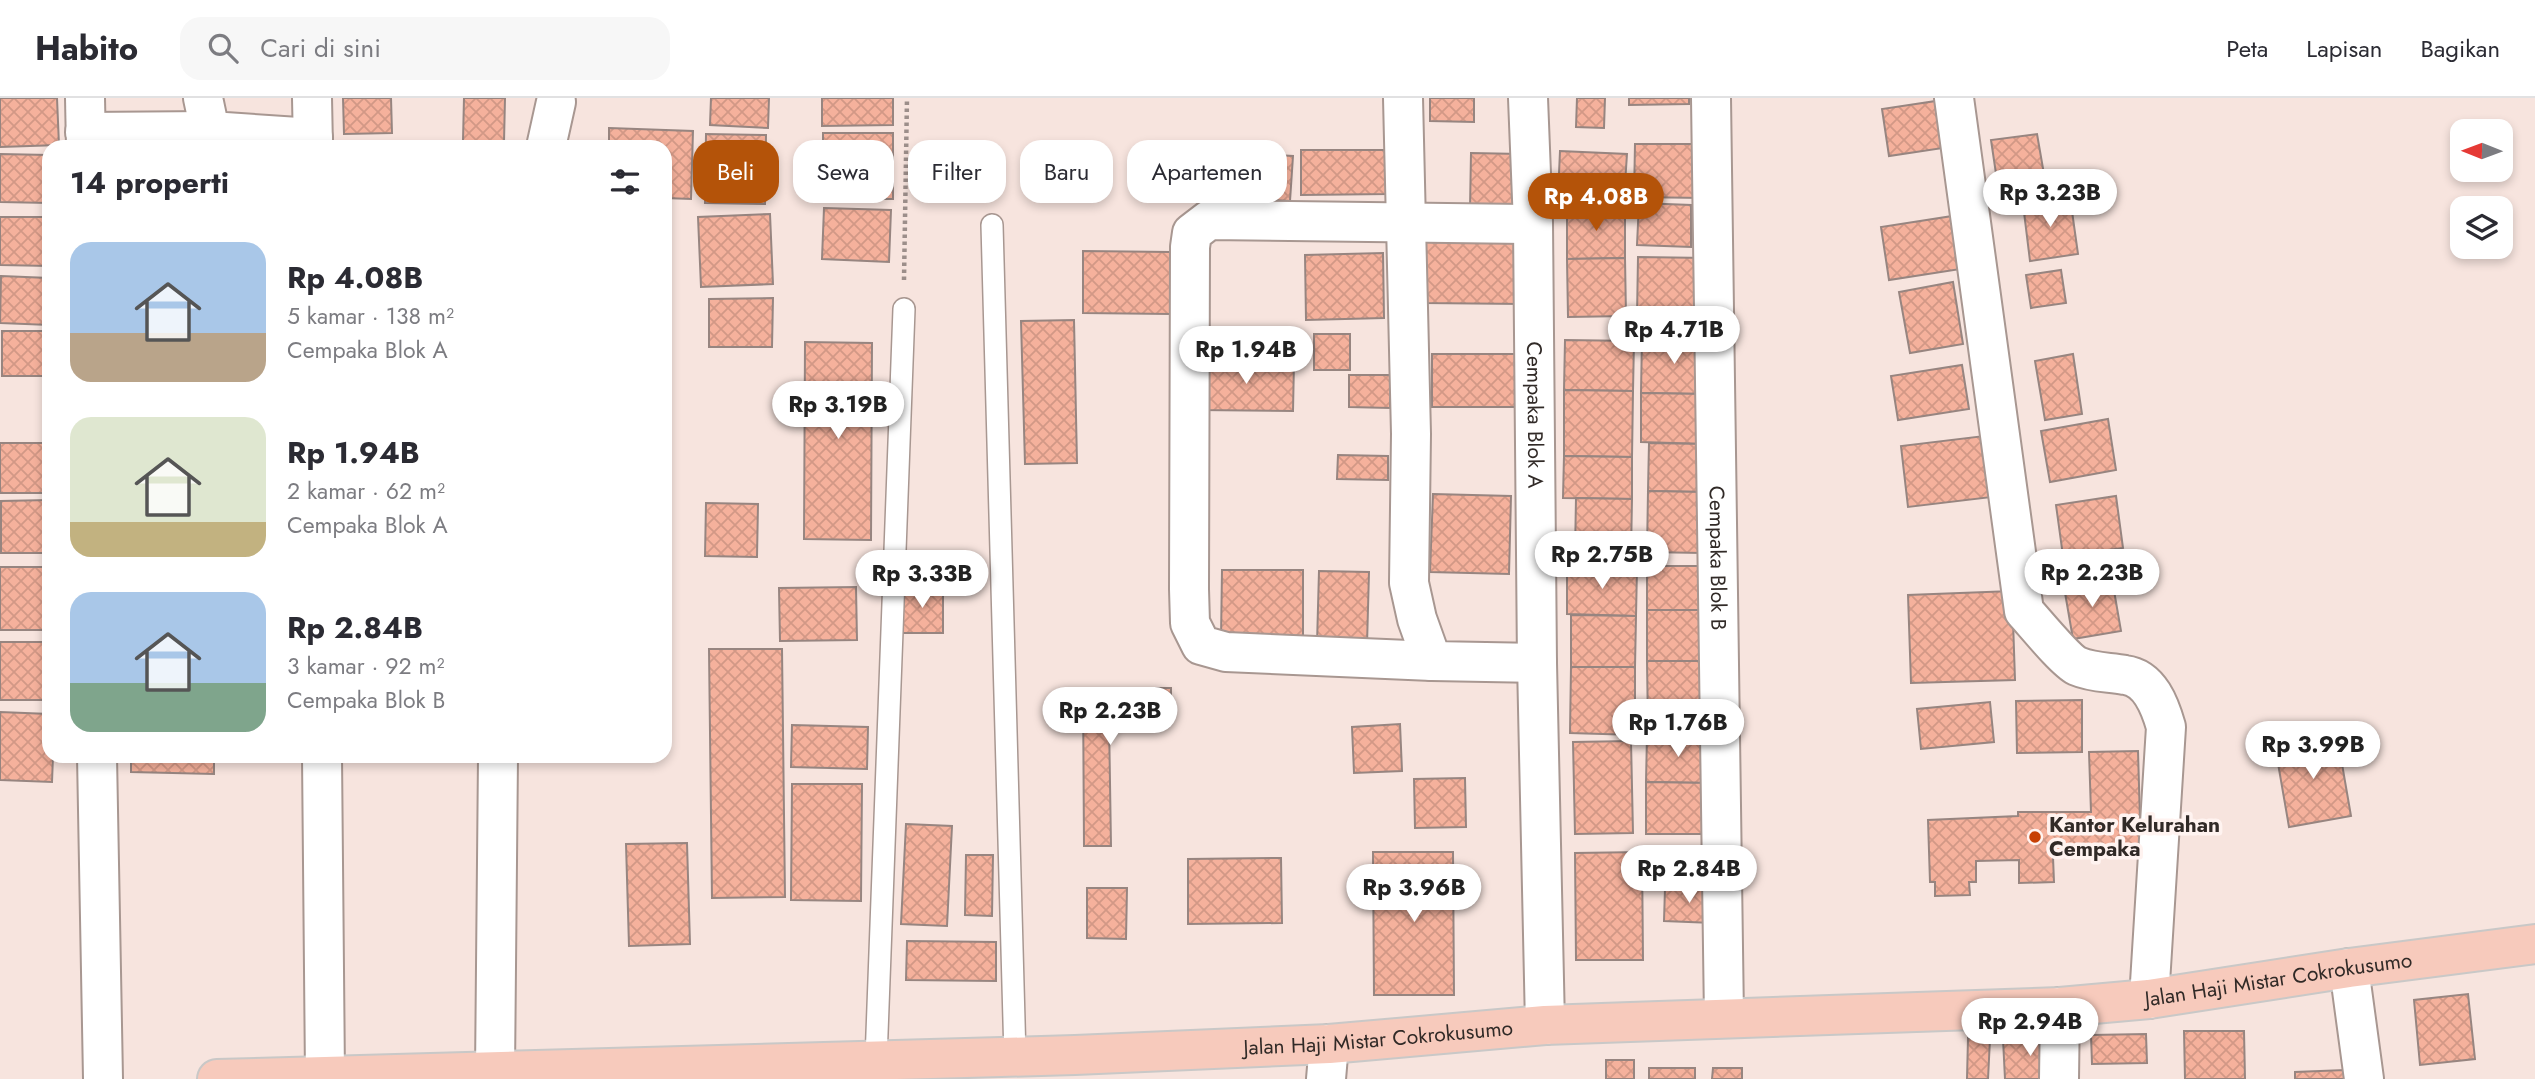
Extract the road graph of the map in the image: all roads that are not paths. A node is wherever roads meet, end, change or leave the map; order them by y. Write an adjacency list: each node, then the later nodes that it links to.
1 (312, 98): 10 (street)
2 (1404, 98): 12 (street)
3 (1528, 98): 13 (street, Cempaka Blok A)
4 (1711, 98): 25 (street, Cempaka Blok B)
5 (1954, 98): 23 (street)
6 (556, 102): 11 (street)
7 (207, 115): 8 (street); 9 (street)
8 (85, 126)
9 (302, 140)
10 (313, 140)
11 (548, 140)
12 (1407, 223): 13 (street); 16 (street); 16 (street)
13 (1533, 224): 17 (street, Cempaka Blok A)
14 (992, 225): 27 (lane)
15 (904, 309): 28 (lane)
16 (1433, 661): 17 (street)
17 (1537, 663): 26 (street, Cempaka Blok A)
18 (97, 763): 34 (street)
19 (322, 763): 33 (street)
20 (498, 763): 32 (street)
21 (2535, 944): 22 (main road, Jalan Haji Mistar Cokrokusumo)
22 (2349, 968): 23 (main road, Jalan Haji Mistar Cokrokusumo); 37 (street)
23 (2149, 999): 24 (main road, Jalan Haji Mistar Cokrokusumo)
24 (2060, 1007): 25 (main road, Jalan Haji Mistar Cokrokusumo); 36 (street)
25 (1724, 1018): 26 (main road, Jalan Haji Mistar Cokrokusumo)
26 (1545, 1025): 29 (main road, Jalan Haji Mistar Cokrokusumo)
27 (1014, 1057): 28 (main road, Jalan Haji Mistar Cokrokusumo); 30 (main road, Jalan Haji Mistar Cokrokusumo)
28 (876, 1060): 31 (main road, Jalan Haji Mistar Cokrokusumo)
29 (1328, 1061): 30 (main road, Jalan Haji Mistar Cokrokusumo)
30 (1074, 1067)
31 (788, 1070): 32 (main road, Jalan Haji Mistar Cokrokusumo)
32 (495, 1072): 33 (main road, Jalan Haji Mistar Cokrokusumo)
33 (325, 1076): 35 (main road, Jalan Haji Mistar Cokrokusumo)
34 (103, 1079)
35 (217, 1079)
36 (2059, 1079)
37 (2364, 1079)

